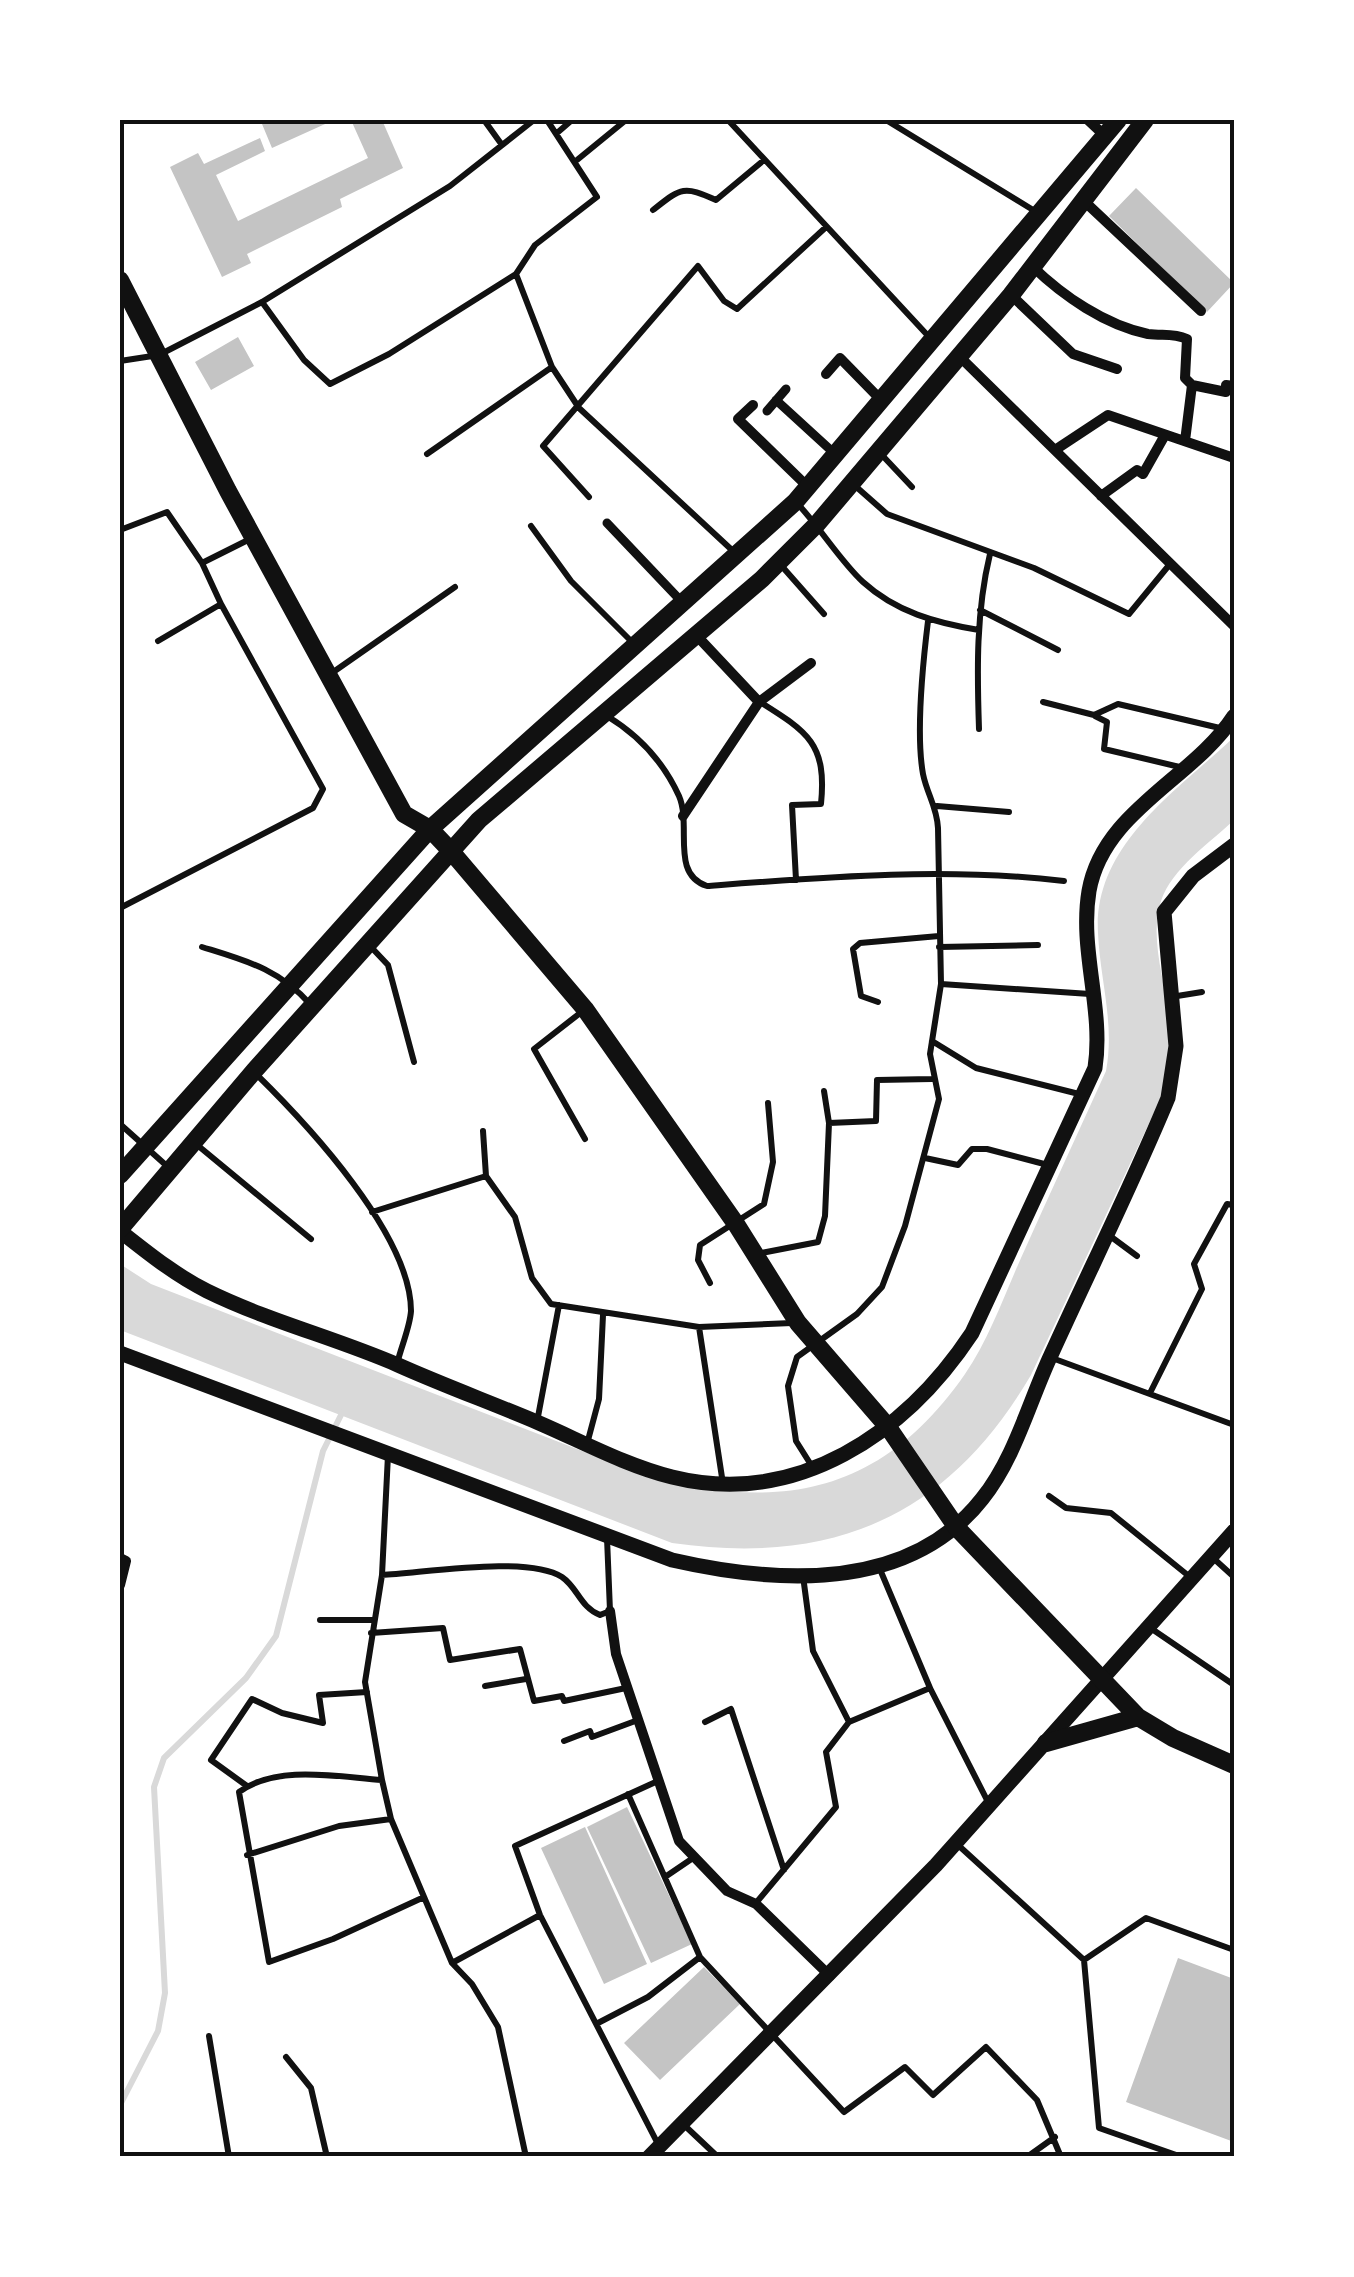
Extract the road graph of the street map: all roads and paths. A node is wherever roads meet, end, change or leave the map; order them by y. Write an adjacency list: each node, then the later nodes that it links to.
1 (484, 120): 13 (lane)
2 (534, 120): 13 (lane)
3 (547, 120): 11 (lane)
4 (572, 120): 11 (lane)
5 (626, 120): 14 (lane)
6 (728, 120): 15 (lane)
7 (886, 120): 18 (lane)
8 (1088, 120): 12 (street)
9 (1118, 120): 12 (main road)
10 (1145, 120): 16 (main road)
11 (556, 133): 14 (lane)
12 (1104, 135): 18 (main road)
13 (502, 145): 24 (lane)
14 (576, 160): 21 (lane)
15 (764, 160): 17 (lane); 19 (lane)
16 (1083, 200): 20 (main road); 25 (street)
17 (653, 210)
18 (1039, 213): 26 (main road)
19 (825, 228): 26 (lane); 39 (lane)
20 (1032, 266): 23 (main road); 33 (street)
21 (516, 274): 24 (lane); 30 (lane)
22 (120, 280): 27 (main road)
23 (1011, 295): 28 (main road); 31 (street)
24 (262, 302): 27 (lane)
25 (1201, 311)
26 (932, 340): 37 (main road)
27 (159, 355): 29 (lane); 57 (main road)
28 (960, 357): 43 (street); 44 (main road)
29 (120, 360)
30 (552, 367): 39 (lane); 45 (lane)
31 (1118, 368)
32 (826, 374): 37 (street)
33 (1192, 384): 34 (street); 42 (street)
34 (1234, 386)
35 (786, 389): 36 (street)
36 (776, 400): 40 (street); 46 (street)
37 (882, 400): 46 (main road)
38 (753, 405): 50 (street)
39 (579, 408): 52 (lane); 59 (lane)
40 (767, 411)
41 (1165, 434): 42 (street); 43 (street); 51 (street)
42 (1184, 441): 47 (street)
43 (1055, 450): 51 (street)
44 (880, 452): 48 (main road); 49 (lane)
45 (427, 454)
46 (835, 454): 50 (main road)
47 (1234, 458)
48 (852, 483): 54 (main road); 58 (lane)
49 (912, 486)
50 (801, 494): 54 (lane); 59 (main road)
51 (1102, 496): 62 (street)
52 (589, 497)
53 (607, 523): 65 (street)
54 (817, 524): 60 (main road); 68 (lane)
55 (531, 526): 73 (lane)
56 (120, 530): 61 (lane)
57 (253, 538): 61 (lane); 76 (main road)
58 (990, 554): 62 (lane); 66 (lane)
59 (738, 556): 65 (main road)
60 (778, 562): 67 (lane); 71 (main road)
61 (202, 563): 64 (lane)
62 (1170, 564): 69 (street)
63 (455, 587): 76 (lane)
64 (221, 604): 72 (lane); 93 (lane)
65 (684, 604): 73 (main road)
66 (980, 610): 70 (lane); 74 (lane)
67 (824, 614)
68 (928, 621): 70 (lane); 84 (lane)
69 (1234, 626)
70 (979, 630): 82 (lane)
71 (697, 636): 77 (street); 79 (main road)
72 (158, 640)
73 (636, 647): 87 (main road)
74 (1058, 650)
75 (811, 663): 77 (street)
76 (328, 676): 87 (main road)
77 (759, 702): 86 (street); 91 (lane)
78 (1043, 702): 80 (lane)
79 (606, 715): 86 (lane); 89 (main road)
80 (1094, 715): 81 (lane); 83 (lane)
81 (1230, 723): 83 (street)
82 (979, 729)
83 (1186, 768): 102 (street)
84 (937, 806): 85 (lane); 90 (lane)
85 (1008, 812)
86 (684, 816): 91 (lane)
87 (430, 829): 89 (main road); 99 (main road)
88 (1234, 845): 103 (street)
89 (450, 850): 95 (main road); 106 (main road)
90 (936, 875): 91 (lane); 92 (lane); 94 (lane)
91 (796, 880)
92 (1064, 881)
93 (120, 908)
94 (939, 936): 98 (lane); 104 (lane)
95 (366, 943): 105 (main road); 108 (lane)
96 (1038, 945): 98 (lane)
97 (202, 947): 99 (lane)
98 (940, 947): 100 (lane)
99 (290, 982): 105 (lane); 119 (main road)
100 (941, 984): 102 (lane); 107 (lane)
101 (1202, 992): 103 (lane)
102 (1095, 994): 112 (street)
103 (1169, 997): 129 (street)
104 (878, 1002)
105 (312, 1006): 109 (main road)
106 (585, 1009): 117 (lane); 127 (main road)
107 (932, 1040): 110 (lane); 112 (lane)
108 (414, 1062)
109 (254, 1072): 118 (main road); 126 (lane)
110 (932, 1078): 114 (lane); 120 (lane)
111 (824, 1090): 114 (lane)
112 (1084, 1096): 121 (street)
113 (768, 1102): 127 (lane)
114 (828, 1123): 131 (lane)
115 (120, 1124): 119 (lane)
116 (483, 1131): 124 (lane)
117 (585, 1140)
118 (195, 1144): 122 (main road); 130 (lane)
119 (146, 1146): 122 (lane); 123 (main road)
120 (925, 1158): 121 (lane); 138 (lane)
121 (1052, 1166): 145 (street)
122 (172, 1170): 128 (main road)
123 (120, 1174)
124 (486, 1176): 126 (lane); 134 (lane)
125 (1230, 1205): 142 (lane)
126 (372, 1212): 141 (lane)
127 (736, 1224): 131 (main road); 133 (lane)
128 (120, 1230): 141 (street)
129 (1110, 1236): 132 (lane); 140 (street)
130 (311, 1239)
131 (755, 1254): 136 (main road)
132 (1137, 1256)
133 (710, 1283)
134 (559, 1305): 135 (lane); 143 (lane)
135 (602, 1315): 137 (lane); 146 (lane)
136 (798, 1322): 137 (lane); 138 (main road)
137 (699, 1327): 149 (lane)
138 (813, 1342): 145 (main road); 148 (lane)
139 (120, 1353): 147 (street)
140 (1050, 1357): 142 (lane); 151 (street)
141 (397, 1365): 143 (street)
142 (1151, 1391): 144 (lane)
143 (537, 1423): 146 (street)
144 (1234, 1425)
145 (888, 1427): 148 (street); 151 (main road)
146 (587, 1445): 149 (street)
147 (388, 1455): 153 (street); 157 (lane)
148 (814, 1469): 149 (street)
149 (723, 1485)
150 (1048, 1496): 160 (lane)
151 (957, 1528): 156 (street); 167 (main road)
152 (1234, 1530): 154 (street)
153 (607, 1538): 158 (street); 162 (lane)
154 (1212, 1556): 159 (lane); 160 (street)
155 (120, 1558): 161 (street)
156 (879, 1567): 158 (street); 172 (lane)
157 (382, 1575): 162 (lane); 164 (lane)
158 (803, 1576): 177 (lane)
159 (1234, 1576)
160 (1191, 1578): 165 (street)
161 (120, 1585)
162 (610, 1611): 171 (street)
163 (320, 1620): 164 (lane)
164 (372, 1620): 166 (lane)
165 (1148, 1626): 167 (street); 169 (lane)
166 (370, 1633): 168 (lane); 173 (lane)
167 (1103, 1677): 174 (main road); 179 (street)
168 (526, 1679): 170 (lane); 171 (lane)
169 (1234, 1685)
170 (485, 1686)
171 (628, 1688): 175 (street)
172 (930, 1688): 177 (lane); 185 (lane)
173 (366, 1692): 182 (lane); 183 (lane)
174 (1138, 1717): 179 (main road); 180 (main road)
175 (639, 1720): 178 (lane); 181 (street)
176 (705, 1722): 190 (lane)
177 (849, 1722): 190 (lane)
178 (564, 1741)
179 (1046, 1744): 185 (street)
180 (1234, 1765)
181 (661, 1779): 184 (lane); 189 (street)
182 (382, 1780): 183 (lane); 186 (lane)
183 (247, 1786): 188 (lane)
184 (628, 1794): 191 (lane); 194 (lane)
185 (990, 1805): 187 (street)
186 (390, 1818): 188 (lane); 192 (lane)
187 (956, 1843): 197 (lane); 199 (street)
188 (247, 1855): 192 (lane)
189 (694, 1857): 191 (lane); 193 (street)
190 (784, 1870): 193 (lane)
191 (665, 1876): 196 (lane)
192 (422, 1898): 198 (lane)
193 (756, 1904): 199 (street)
194 (540, 1915): 198 (lane); 200 (lane)
195 (1234, 1950): 197 (lane)
196 (700, 1957): 200 (lane); 201 (lane)
197 (1084, 1960): 213 (lane)
198 (452, 1963): 209 (lane)
199 (830, 1976): 201 (street)
200 (598, 2023): 206 (lane)
201 (772, 2035): 204 (street); 205 (lane)
202 (209, 2036): 207 (lane)
203 (286, 2057): 208 (lane)
204 (683, 2124): 206 (street); 210 (lane)
205 (1055, 2137): 211 (lane); 212 (lane)
206 (654, 2152)
207 (229, 2157)
208 (326, 2157)
209 (526, 2157)
210 (718, 2157)
211 (1027, 2157)
212 (1061, 2157)
213 (1182, 2157)

